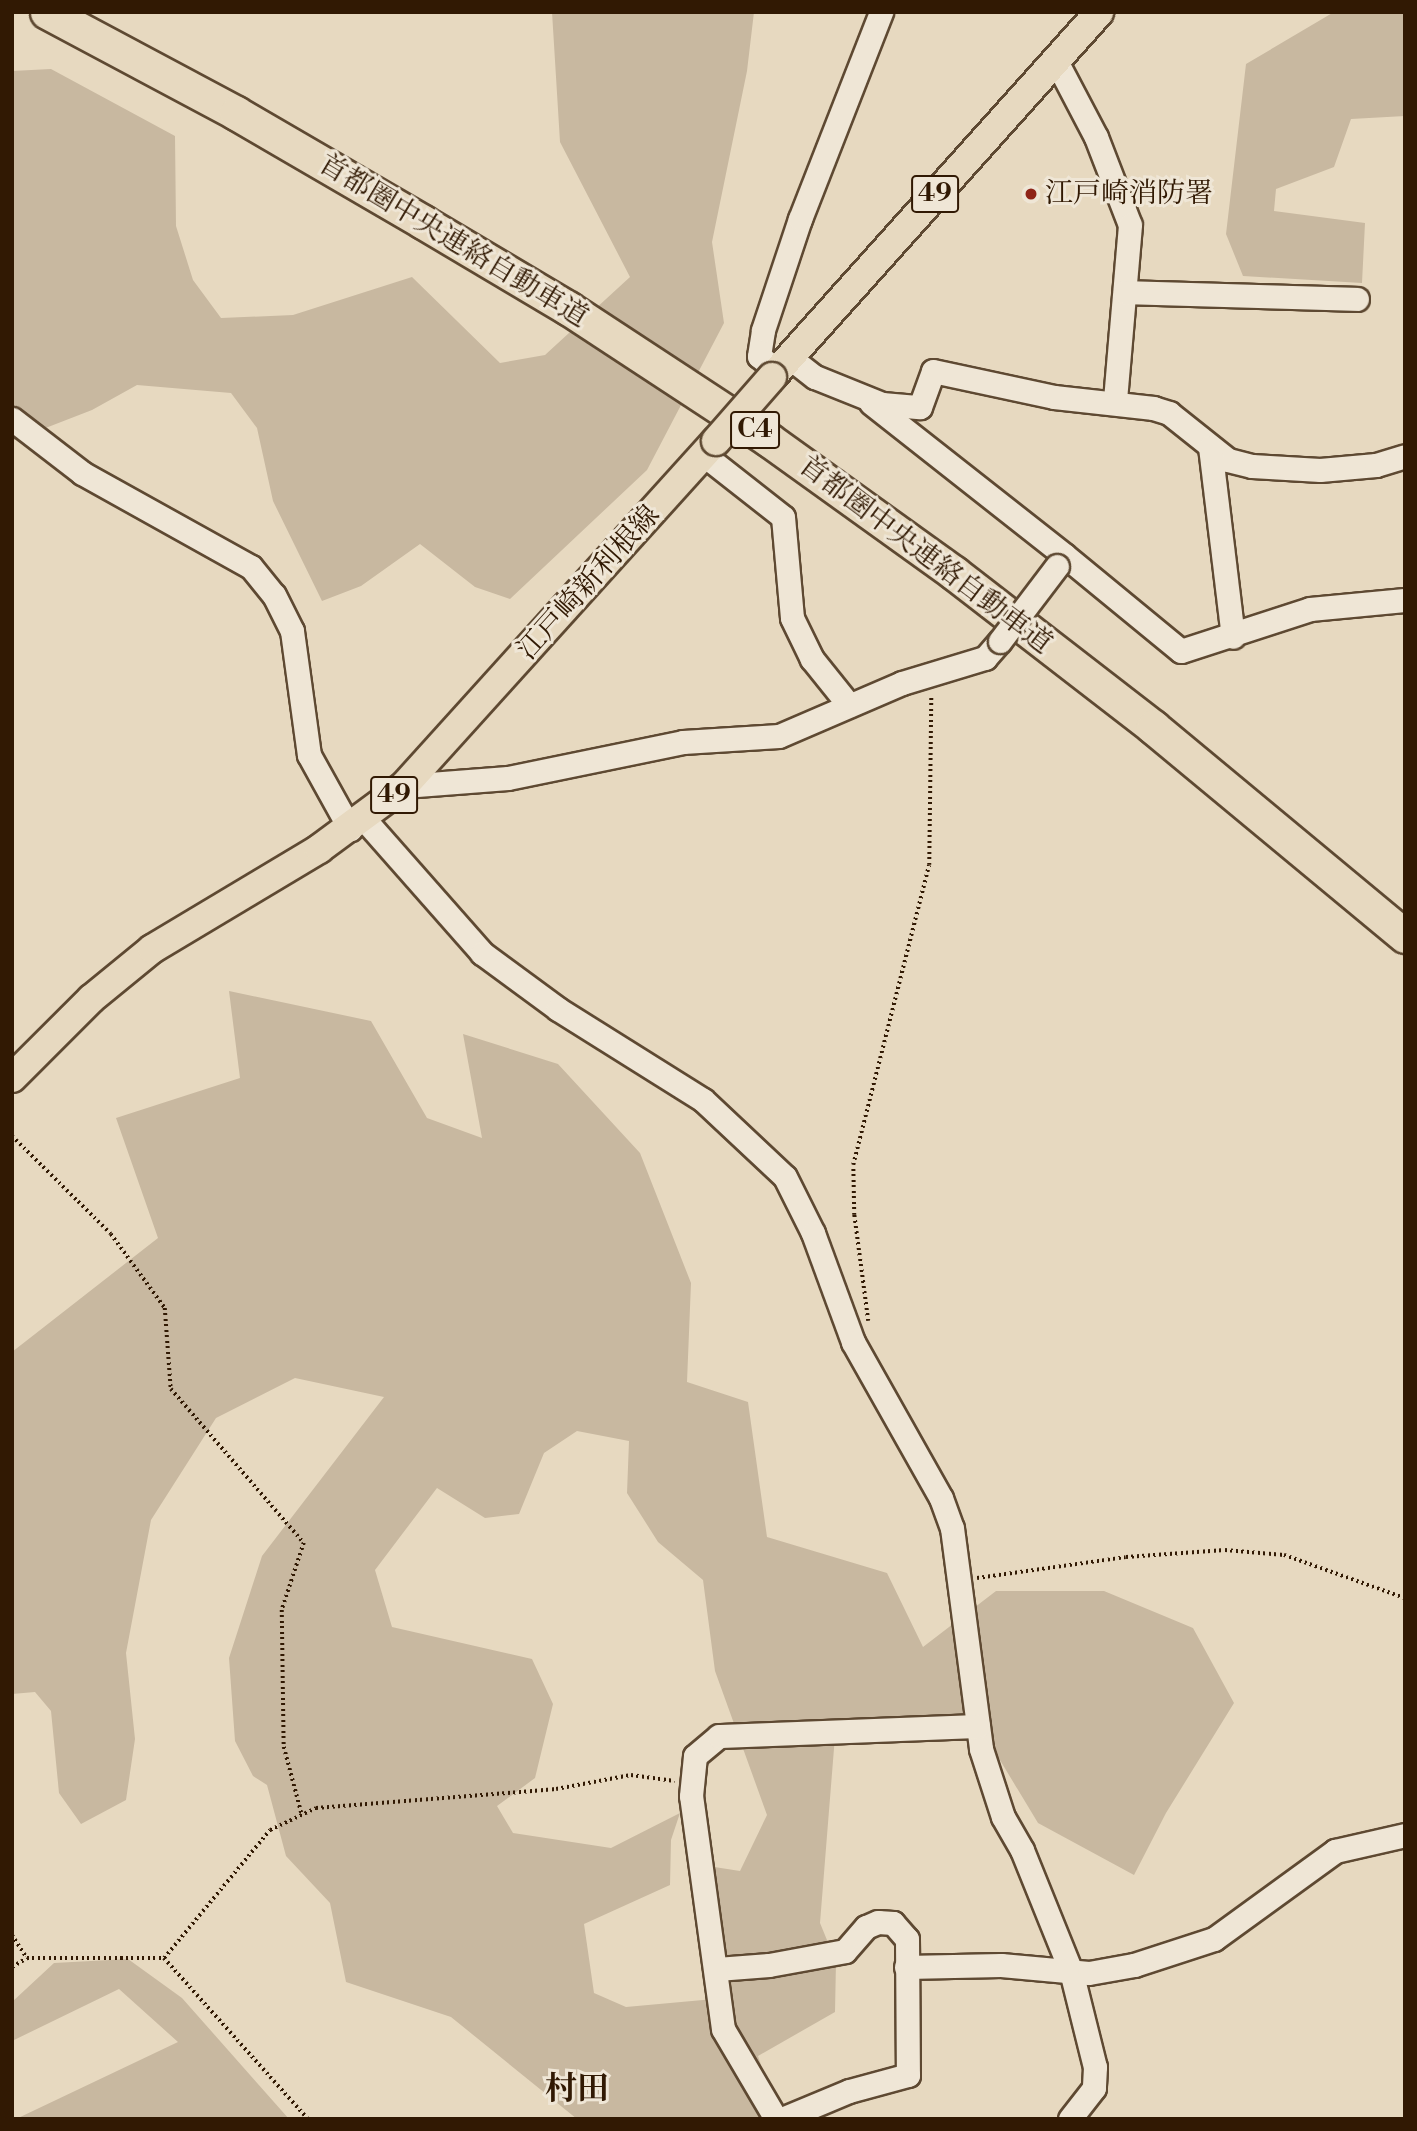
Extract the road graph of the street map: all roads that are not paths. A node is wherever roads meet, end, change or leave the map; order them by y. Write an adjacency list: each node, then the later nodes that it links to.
1 (47, 12): 20 (highway, 首都圏中央連絡自動車道 / C4)
2 (881, 12): 7 (street)
3 (1099, 12): 4 (main road, 江戸崎新利根線 / 49)
4 (1055, 59): 5 (street); 7 (main road, 江戸崎新利根線 / 49)
5 (1125, 292): 6 (street); 9 (street)
6 (1357, 299)
7 (780, 368): 8 (street); 12 (main road, 江戸崎新利根線 / 49, bridge)
8 (868, 400): 9 (street); 14 (street)
9 (1115, 401): 11 (street)
10 (12, 419): 19 (street)
11 (1210, 447): 13 (street); 16 (street)
12 (710, 448): 17 (street); 18 (main road, 江戸崎新利根線 / 49)
13 (1405, 456)
14 (1060, 560): 16 (street); 17 (street, bridge)
15 (1405, 600): 16 (street)
16 (1233, 637)
17 (849, 705): 18 (street)
18 (404, 786): 19 (main road, 江戸崎新利根線 / 49)
19 (357, 824): 21 (main road, 江戸崎新利根線 / 49); 22 (street)
20 (1405, 936)
21 (12, 1078)
22 (978, 1726): 25 (street); 26 (street)
23 (1405, 1835): 26 (street)
24 (906, 1967): 25 (street); 26 (street); 28 (street)
25 (717, 1969): 27 (street)
26 (1071, 1971): 29 (street)
27 (776, 2119)
28 (782, 2119)
29 (1070, 2119)

